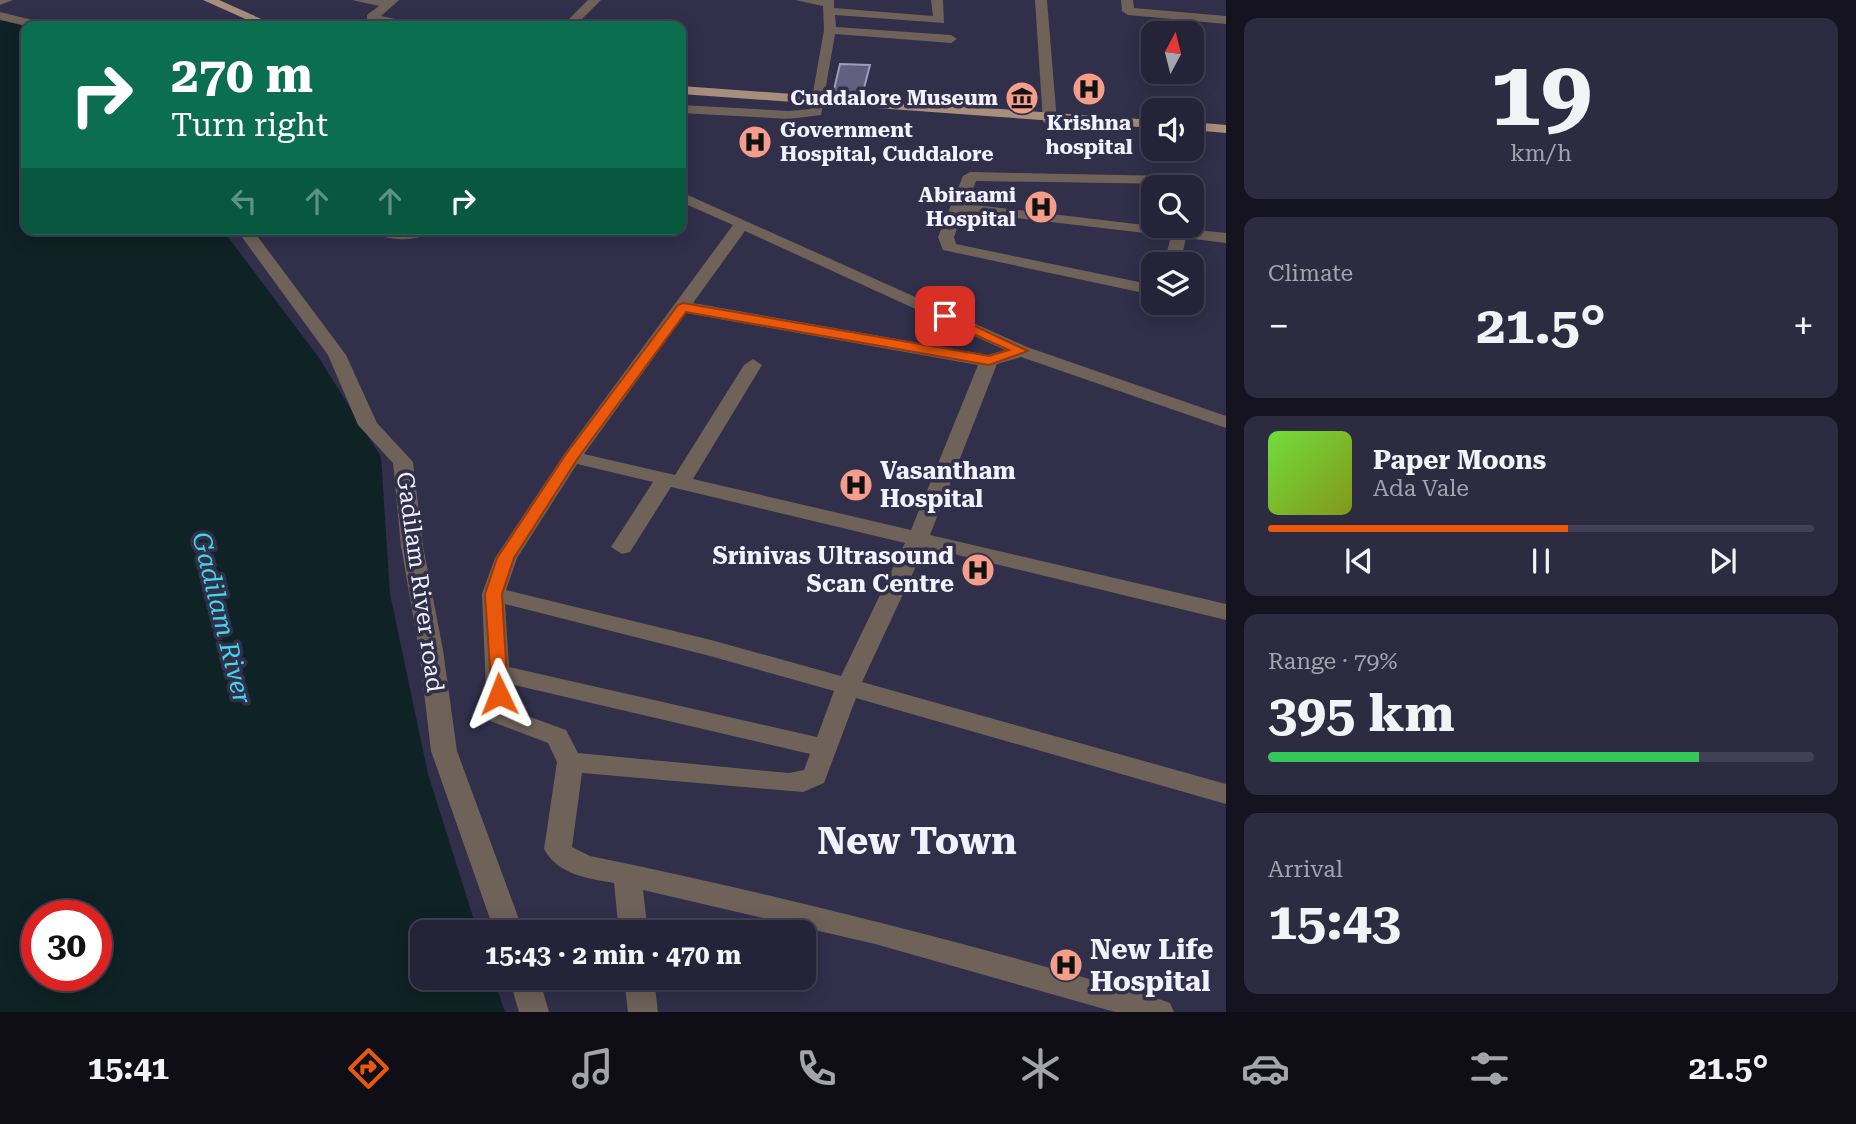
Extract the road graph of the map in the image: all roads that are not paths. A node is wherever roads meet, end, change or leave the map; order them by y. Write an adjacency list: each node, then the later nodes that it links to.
1 (7, 0): 11 (street)
2 (191, 0): 19 (main road)
3 (209, 0): 20 (main road)
4 (358, 0): 12 (street)
5 (596, 0): 23 (street)
6 (801, 0): 13 (street)
7 (937, 0): 13 (street)
8 (1041, 0): 30 (street)
9 (1127, 0): 17 (street)
10 (1144, 0): 14 (street)
11 (0, 2)
12 (390, 2): 16 (street)
13 (828, 5): 24 (street)
14 (1226, 8)
15 (0, 16): 18 (street)
16 (371, 18): 21 (street); 22 (street)
17 (1226, 20)
18 (21, 21)
19 (241, 21)
20 (259, 21)
21 (366, 21)
22 (391, 21)
23 (573, 21)
24 (830, 30): 25 (street); 28 (street)
25 (951, 39)
26 (686, 90): 28 (main road)
27 (686, 95): 28 (main road)
28 (818, 102): 29 (street); 30 (main road)
29 (686, 109)
30 (1050, 119): 31 (main road); 33 (main road)
31 (1141, 123)
32 (1204, 127): 34 (main road)
33 (1141, 128)
34 (1226, 129)
35 (1204, 133): 36 (main road)
36 (1226, 134)
37 (1141, 179): 39 (street)
38 (686, 198): 40 (street)
39 (957, 207): 41 (street); 45 (street)
40 (741, 225): 46 (street); 47 (street)
41 (1141, 225)
42 (1204, 234): 44 (street)
43 (249, 235): 63 (street, Gadilam River road)
44 (1226, 238)
45 (1141, 287)
46 (683, 307): 48 (street); 51 (street)
47 (1021, 351): 48 (street); 50 (street)
48 (989, 361): 53 (street)
49 (753, 365): 52 (street)
50 (1226, 422)
51 (572, 457): 52 (street); 55 (street)
52 (674, 480): 53 (street); 54 (street)
53 (917, 541): 56 (street); 58 (street)
54 (622, 547)
55 (493, 594): 57 (street); 58 (street)
56 (1226, 612)
57 (498, 673): 59 (street); 60 (street)
58 (848, 686): 59 (street); 61 (street)
59 (824, 748): 60 (street)
60 (569, 762): 62 (street)
61 (1226, 794)
62 (627, 875): 64 (street); 69 (street)
63 (506, 920)
64 (632, 920)
65 (528, 990): 67 (street)
66 (640, 990): 68 (street)
67 (534, 1012)
68 (643, 1012)
69 (1159, 1012)

